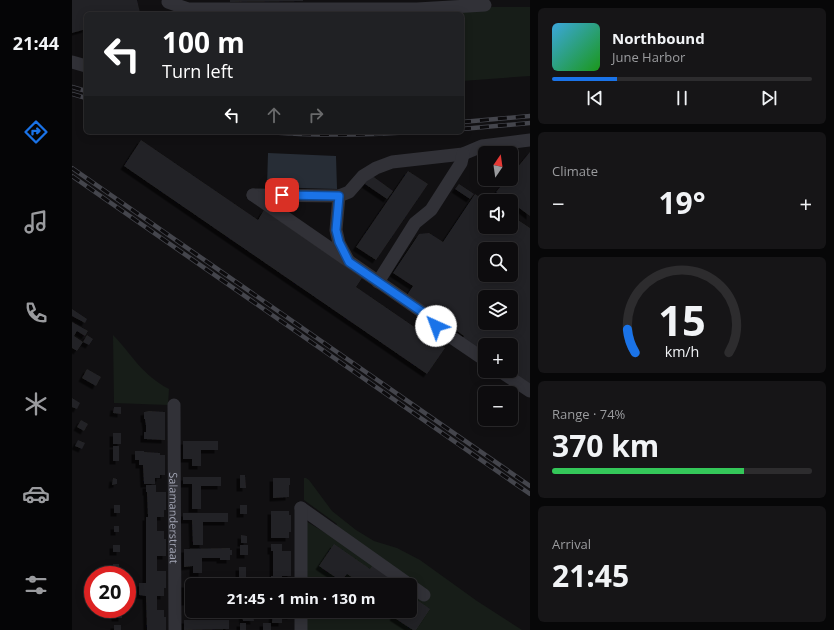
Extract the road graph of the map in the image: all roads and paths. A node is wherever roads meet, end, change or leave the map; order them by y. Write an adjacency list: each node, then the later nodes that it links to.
1 (167, 5): 2 (street)
2 (485, 5)
3 (72, 62): 4 (street)
4 (84, 65)
5 (530, 140): 6 (street)
6 (463, 154): 7 (street); 9 (street)
7 (339, 196): 8 (street); 8 (street)
8 (349, 262): 9 (street)
9 (378, 282): 10 (street)
10 (478, 355)
11 (510, 378): 12 (street)
12 (530, 391)
13 (174, 405): 19 (street, Salamanderstraat)
14 (301, 578): 15 (street)
15 (400, 578)
16 (417, 590): 17 (street)
17 (424, 595)
18 (301, 618): 20 (street)
19 (175, 630)
20 (301, 630)

